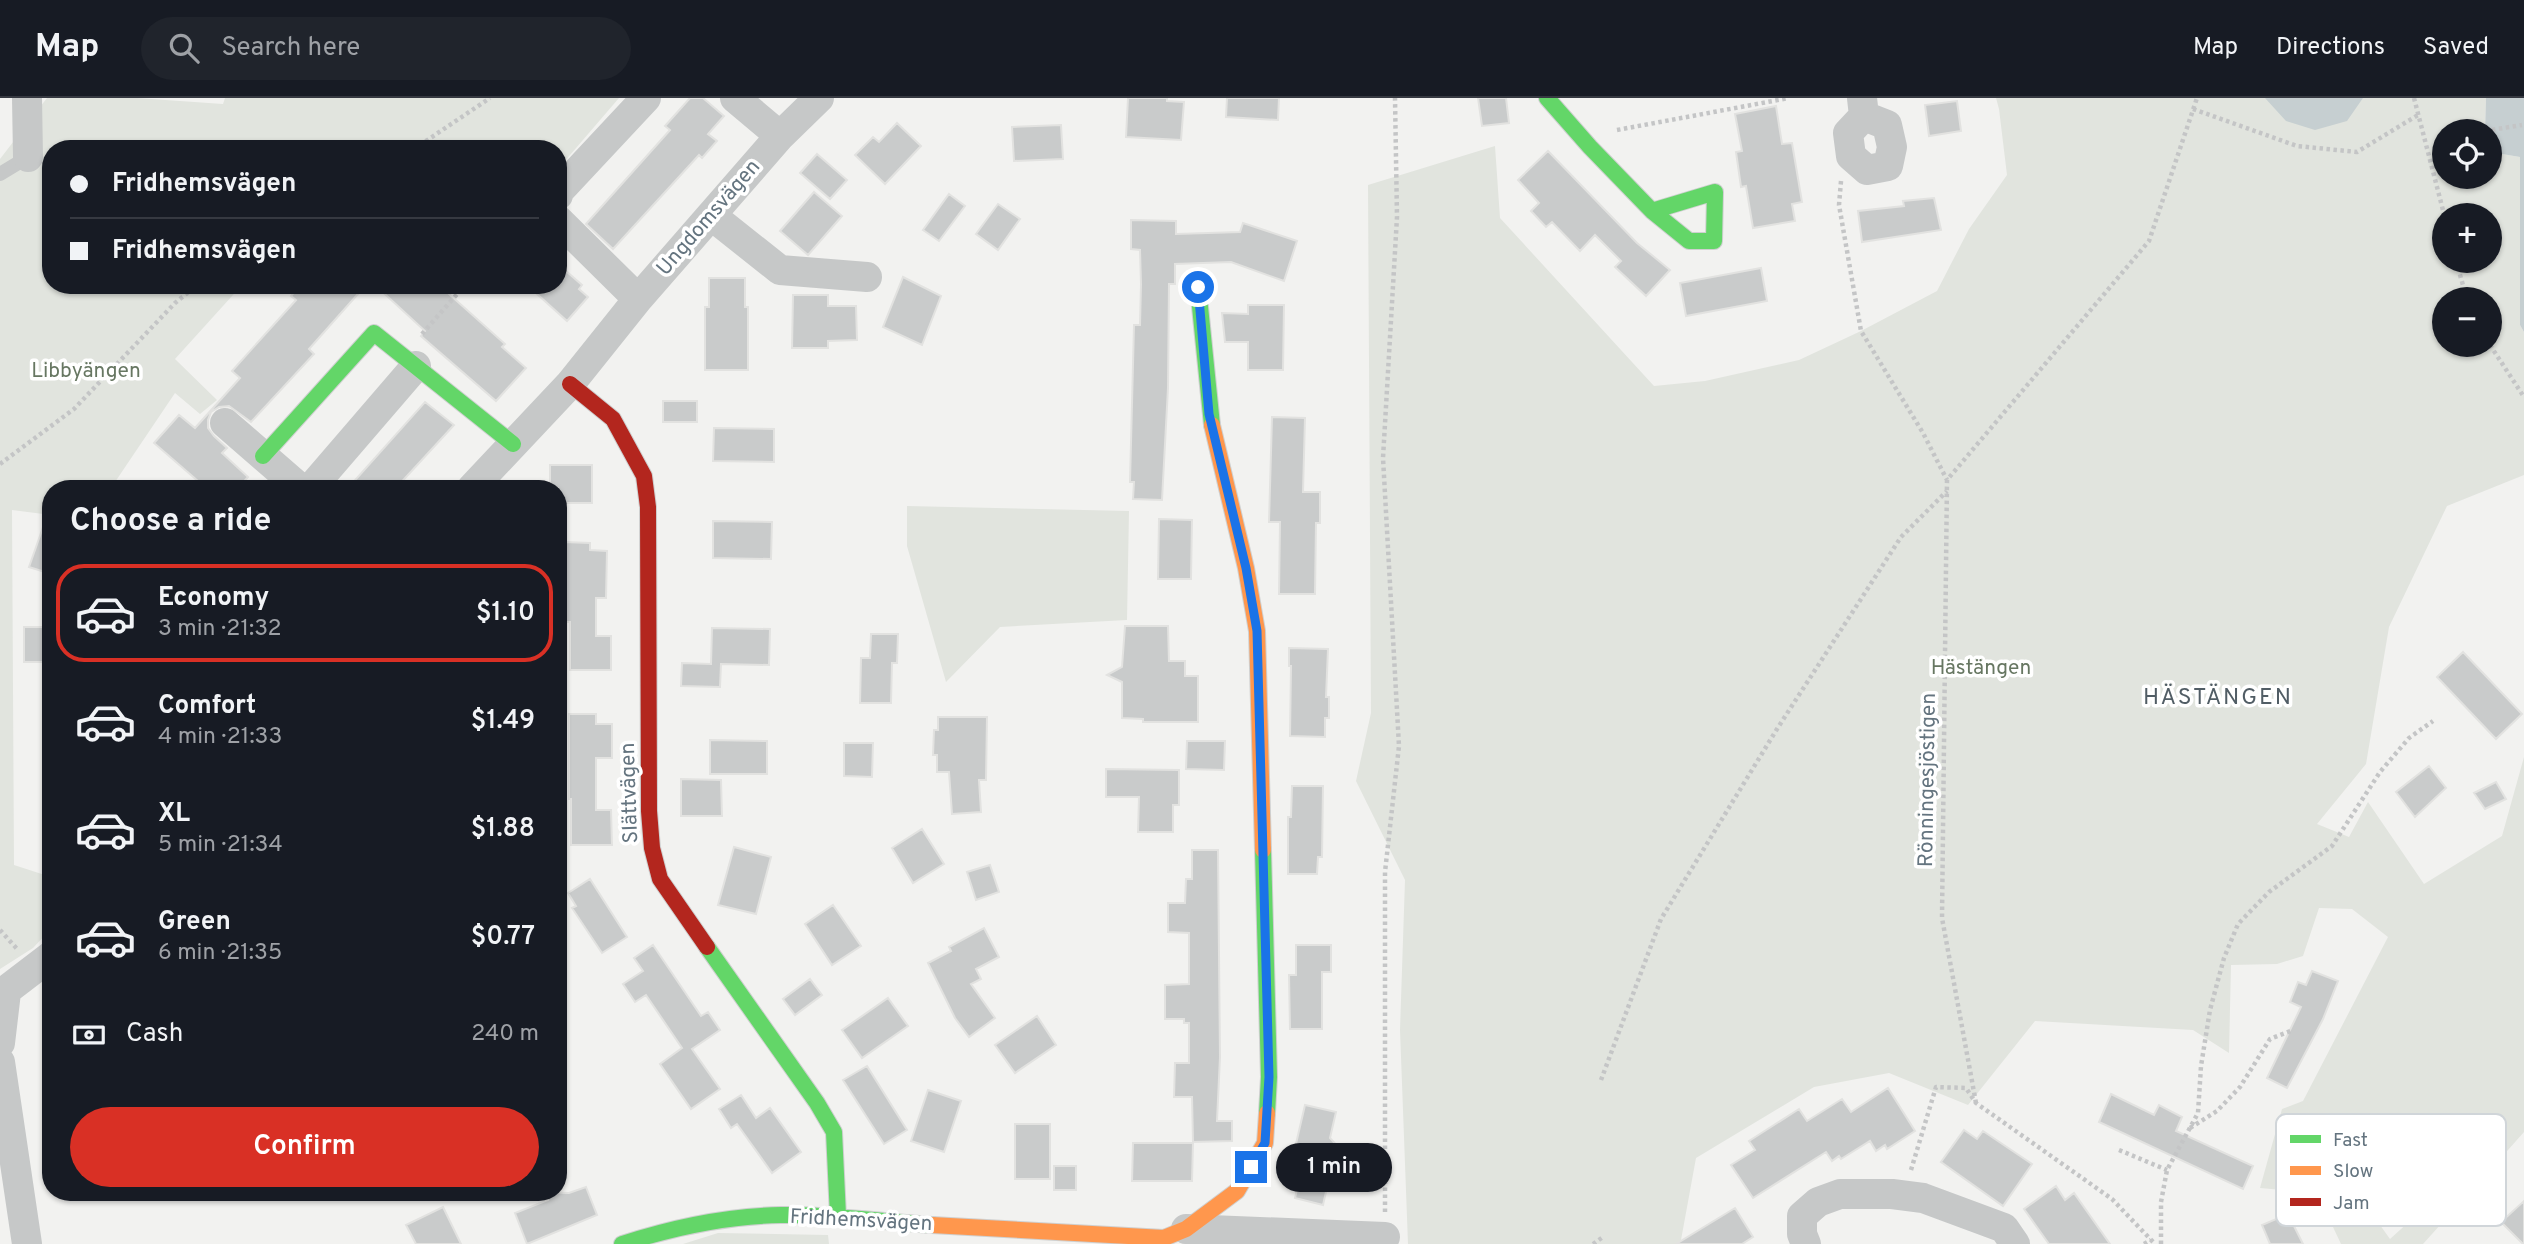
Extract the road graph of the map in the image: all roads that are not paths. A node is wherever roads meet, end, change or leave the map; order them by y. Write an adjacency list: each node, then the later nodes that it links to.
1 (27, 98): 8 (street)
2 (646, 98): 10 (street)
3 (735, 98): 7 (street)
4 (819, 98): 7 (street, Ungdomsvägen)
5 (1547, 98): 11 (street)
6 (1863, 107): 6 (street)
7 (780, 136): 12 (street, Ungdomsvägen)
8 (28, 157): 9 (lane)
9 (0, 174)
10 (567, 182)
11 (1652, 211)
12 (712, 216): 14 (street); 16 (street, Ungdomsvägen)
13 (567, 228): 16 (street)
14 (867, 277)
15 (1198, 287): 30 (street)
16 (638, 299): 18 (street, Ungdomsvägen)
17 (409, 361): 20 (street); 21 (street); 23 (street)
18 (570, 384): 20 (street, Ungdomsvägen); 29 (street, Slättvägen)
19 (225, 423): 21 (street)
20 (513, 444): 24 (street, Ungdomsvägen)
21 (263, 456): 22 (street)
22 (291, 480)
23 (317, 480)
24 (479, 480)
25 (42, 963): 26 (street)
26 (3, 994): 27 (street)
27 (0, 1043)
28 (0, 1062): 32 (street)
29 (838, 1216): 30 (street, Fridhemsvägen); 33 (street, Fridhemsvägen)
30 (1171, 1237): 31 (street, Fridhemsvägen)
31 (1385, 1237)
32 (27, 1244)
33 (622, 1244)
34 (1806, 1244): 35 (street)
35 (2015, 1244)

